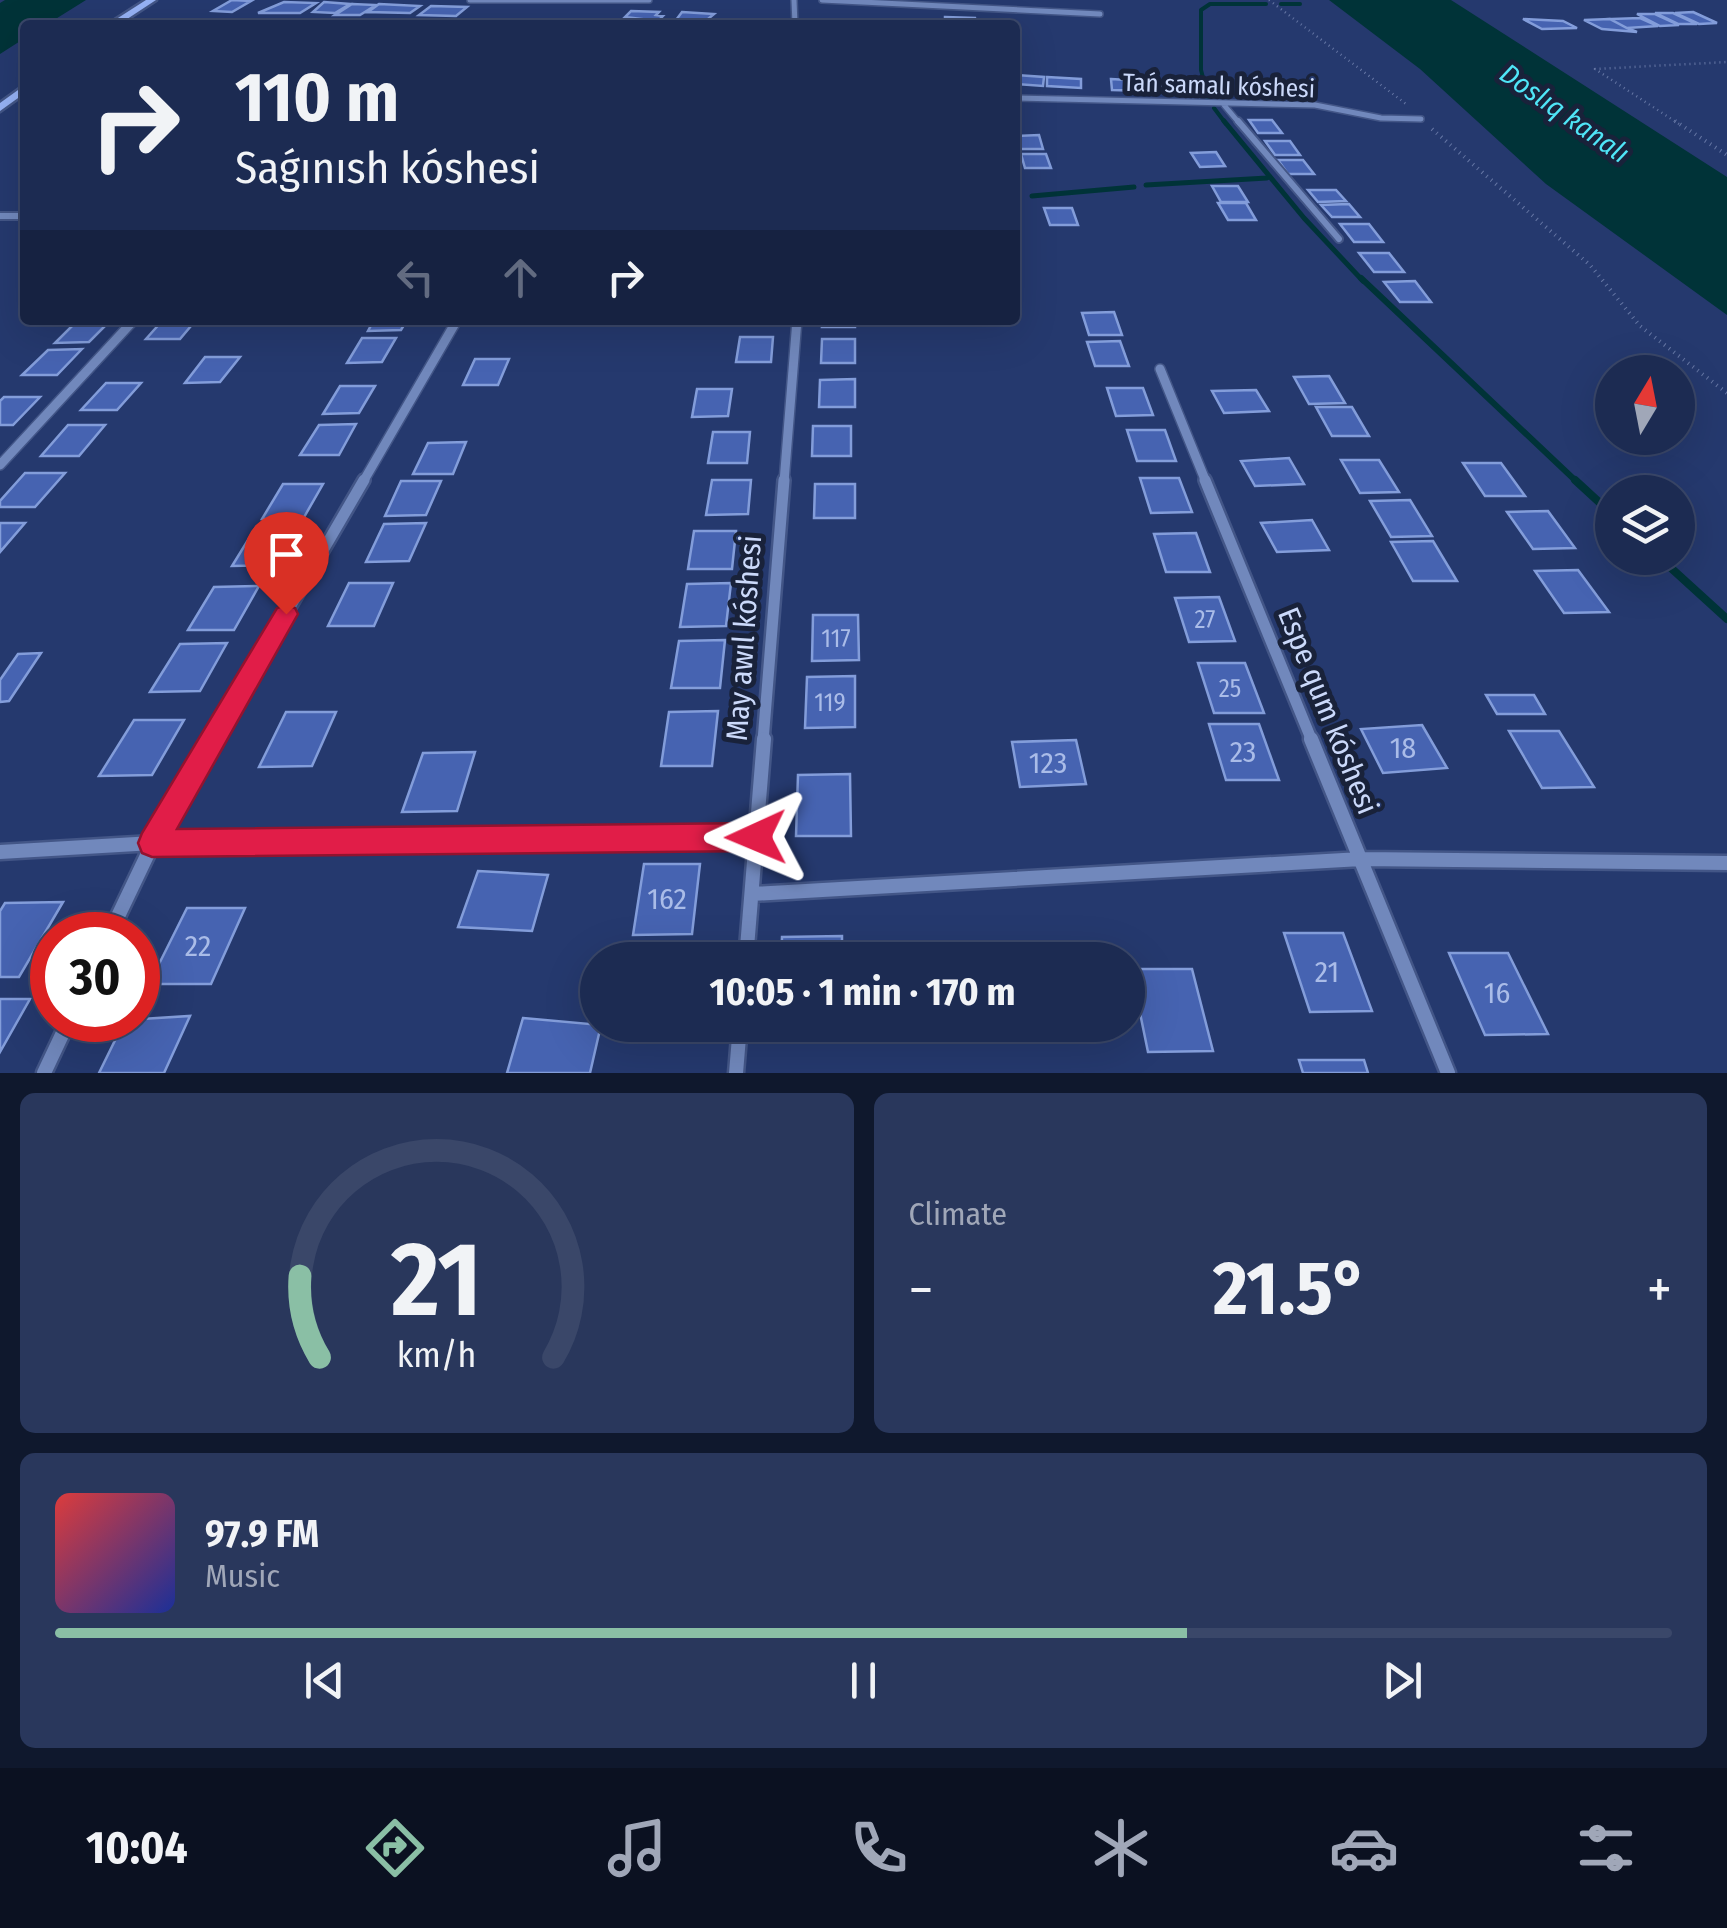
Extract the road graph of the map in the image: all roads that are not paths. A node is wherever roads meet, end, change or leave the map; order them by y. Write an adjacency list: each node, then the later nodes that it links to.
1 (152, 0): 6 (main road)
2 (470, 0): 3 (street)
3 (649, 0)
4 (822, 0): 5 (street)
5 (1100, 14)
6 (120, 20)
7 (20, 92): 10 (main road)
8 (1020, 98): 9 (street, Tań samalı kóshesi)
9 (1224, 106): 11 (street, Tań samalı kóshesi); 12 (street)
10 (0, 108)
11 (1420, 119)
12 (1339, 239)
13 (129, 325): 17 (street)
14 (454, 325): 19 (street)
15 (797, 325): 18 (street, May awıl kóshesi)
16 (1160, 369): 21 (street, Espe qum kóshesi)
17 (0, 465)
18 (756, 837): 19 (street); 23 (street, May awıl kóshesi)
19 (152, 843): 20 (street); 24 (street)
20 (0, 852)
21 (1361, 859): 22 (street); 23 (street); 30 (street, Espe qum kóshesi)
22 (1727, 863)
23 (752, 894): 25 (street, May awıl kóshesi)
24 (120, 912)
25 (748, 942)
26 (59, 1042): 28 (street)
27 (739, 1042): 29 (street)
28 (44, 1073)
29 (736, 1073)
30 (1448, 1073)

